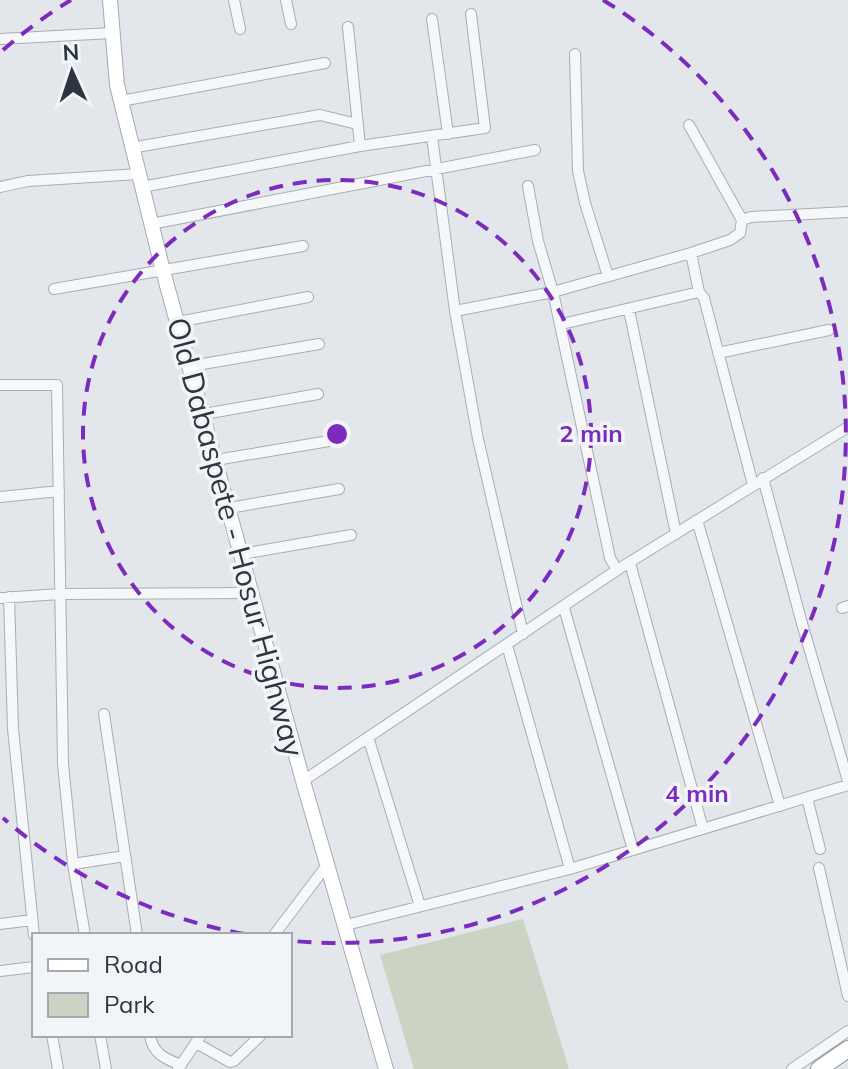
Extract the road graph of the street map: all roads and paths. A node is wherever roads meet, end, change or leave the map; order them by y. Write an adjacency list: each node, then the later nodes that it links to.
1 (112, 0): 9 (main road, Old Dabaspete - Hosur Highway)
2 (234, 0): 8 (street)
3 (286, 0): 6 (street)
4 (471, 14): 16 (street)
5 (432, 19): 16 (street)
6 (291, 24)
7 (348, 27): 14 (street)
8 (240, 29)
9 (112, 33): 10 (street); 13 (main road, Old Dabaspete - Hosur Highway)
10 (0, 39)
11 (575, 54): 31 (street)
12 (325, 63): 13 (street)
13 (121, 101): 19 (main road, Old Dabaspete - Hosur Highway)
14 (357, 124): 18 (street); 19 (street)
15 (689, 125): 26 (street)
16 (448, 134): 17 (street)
17 (432, 137): 18 (street); 21 (street)
18 (360, 146): 22 (street)
19 (131, 148): 22 (main road, Old Dabaspete - Hosur Highway)
20 (535, 150): 21 (street)
21 (437, 169): 27 (street); 37 (street)
22 (140, 181): 24 (street); 27 (main road, Old Dabaspete - Hosur Highway)
23 (528, 186): 33 (street)
24 (0, 187)
25 (848, 212): 26 (street)
26 (742, 220): 29 (street)
27 (151, 224): 30 (main road, Old Dabaspete - Hosur Highway)
28 (303, 246): 30 (street)
29 (691, 253): 31 (street); 34 (street)
30 (163, 271): 32 (street); 38 (main road, Old Dabaspete - Hosur Highway)
31 (608, 276): 33 (street)
32 (54, 289)
33 (553, 292): 37 (street); 39 (street)
34 (699, 292): 36 (street); 42 (street)
35 (308, 297): 38 (street)
36 (629, 310): 39 (street); 57 (street)
37 (455, 311): 66 (street)
38 (178, 322): 43 (main road, Old Dabaspete - Hosur Highway)
39 (562, 324): 61 (street)
40 (829, 330): 42 (street)
41 (319, 344): 43 (street)
42 (718, 353): 51 (street)
43 (191, 366): 46 (main road, Old Dabaspete - Hosur Highway)
44 (0, 385): 53 (street)
45 (318, 394): 46 (street)
46 (204, 414): 49 (main road, Old Dabaspete - Hosur Highway)
47 (848, 427): 50 (street)
48 (329, 441): 49 (street)
49 (216, 460): 55 (main road, Old Dabaspete - Hosur Highway)
50 (763, 478): 51 (street); 71 (street)
51 (753, 485): 56 (street)
52 (339, 489): 55 (street)
53 (59, 491): 54 (street); 63 (street)
54 (0, 497)
55 (229, 508): 59 (main road, Old Dabaspete - Hosur Highway)
56 (697, 520): 57 (street); 73 (street)
57 (676, 534): 60 (street)
58 (351, 535): 59 (street)
59 (242, 554): 62 (main road, Old Dabaspete - Hosur Highway)
60 (630, 563): 61 (street); 74 (street)
61 (617, 570): 65 (street)
62 (252, 593): 63 (street); 70 (main road, Old Dabaspete - Hosur Highway)
63 (60, 594): 64 (street); 78 (street)
64 (4, 597): 83 (street)
65 (564, 608): 66 (street); 76 (street)
66 (523, 634): 67 (street)
67 (507, 645): 69 (street); 81 (street)
68 (104, 714): 77 (street)
69 (368, 737): 70 (street); 82 (street)
70 (303, 781): 79 (main road, Old Dabaspete - Hosur Highway)
71 (848, 783): 72 (street)
72 (807, 798): 73 (street); 75 (street)
73 (780, 806): 74 (street)
74 (703, 829): 76 (street)
75 (820, 849)
76 (633, 850): 81 (street)
77 (125, 856): 78 (street); 88 (street)
78 (73, 864): 87 (street)
79 (327, 865): 85 (main road, Old Dabaspete - Hosur Highway); 89 (street)
80 (819, 868): 92 (street)
81 (570, 869): 82 (street)
82 (420, 906): 85 (street)
83 (32, 920): 84 (street); 86 (street)
84 (0, 924)
85 (346, 925): 103 (main road, Old Dabaspete - Hosur Highway)
86 (34, 933)
87 (85, 933)
88 (137, 933)
89 (276, 933)
90 (32, 967): 91 (street)
91 (0, 971)
92 (848, 996)
93 (848, 1031): 104 (street)
94 (52, 1037): 101 (street)
95 (100, 1037): 102 (street)
96 (150, 1037): 100 (street)
97 (259, 1037): 98 (street)
98 (198, 1039): 100 (street)
99 (848, 1049): 105 (highway)
100 (180, 1067)
101 (58, 1069)
102 (106, 1069)
103 (386, 1069)
104 (792, 1069)
105 (819, 1069)

